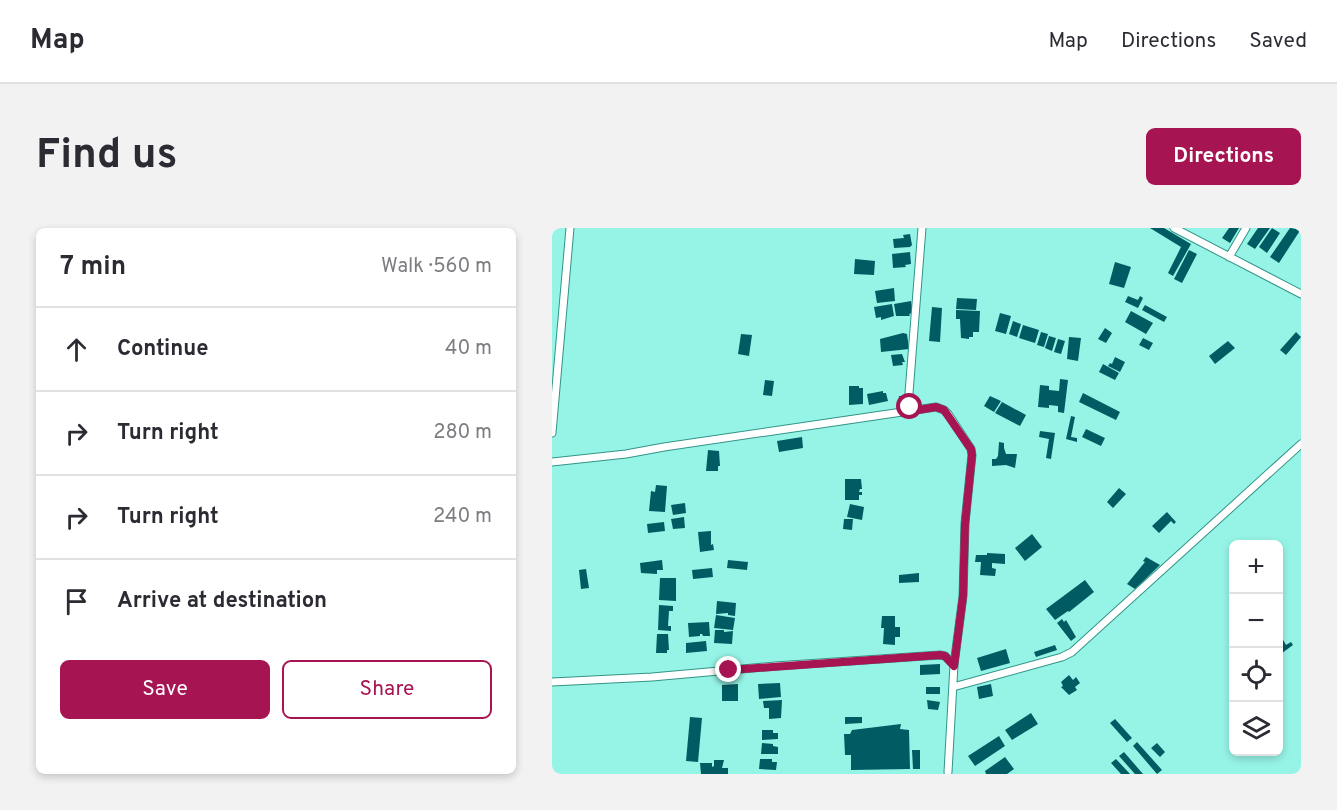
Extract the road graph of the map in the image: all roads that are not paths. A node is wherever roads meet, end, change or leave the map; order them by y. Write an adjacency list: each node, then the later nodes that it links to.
1 (570, 228): 8 (street)
2 (922, 228): 7 (street)
3 (1174, 228): 5 (street)
4 (1246, 228): 5 (street)
5 (1229, 257): 6 (street)
6 (1301, 294)
7 (912, 411): 10 (street); 11 (street)
8 (552, 432)
9 (1301, 444): 13 (street)
10 (552, 462)
11 (954, 666): 12 (street); 13 (street)
12 (552, 682)
13 (953, 687): 14 (street)
14 (948, 772)

